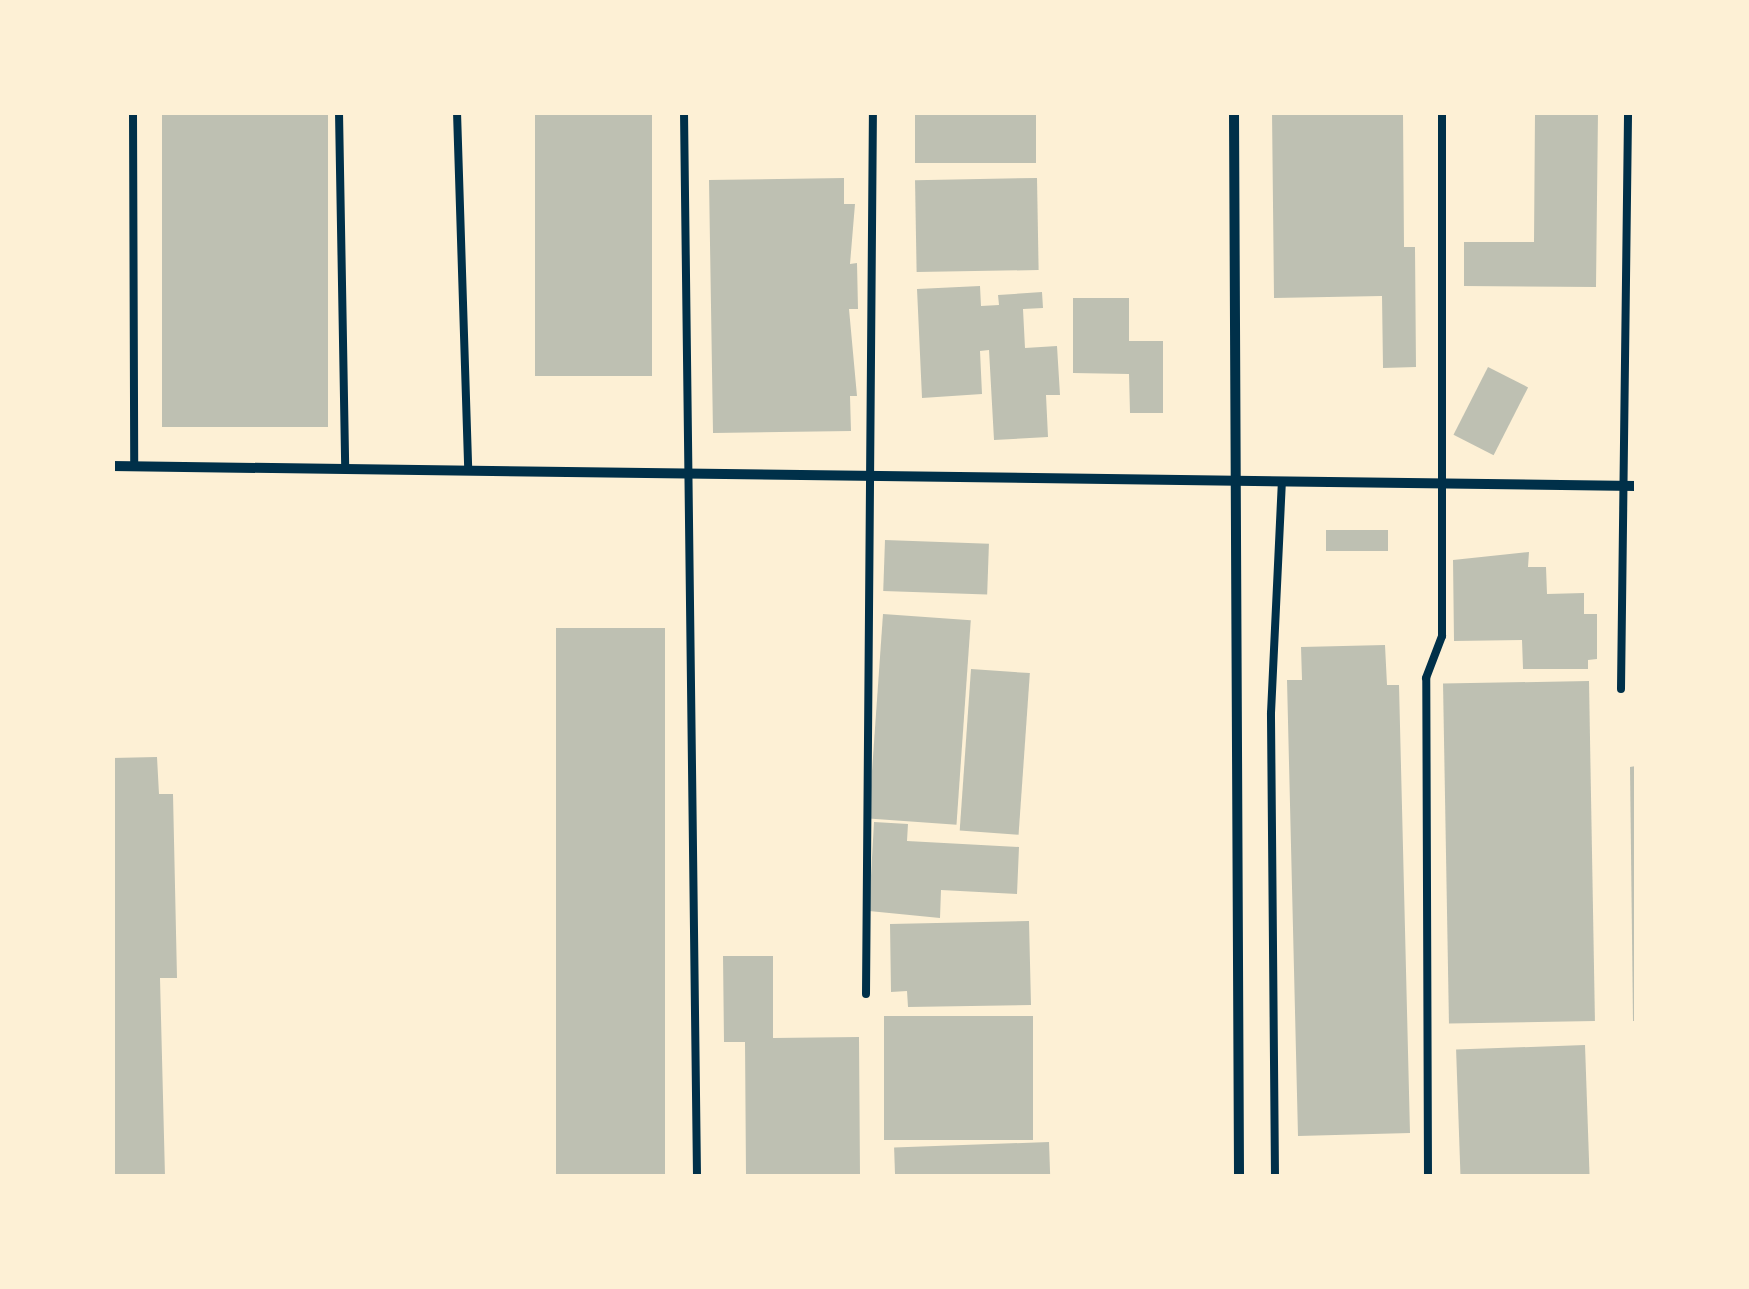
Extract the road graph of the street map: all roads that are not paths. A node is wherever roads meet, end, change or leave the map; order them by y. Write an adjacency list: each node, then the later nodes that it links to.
1 (133, 112): 10 (lane)
2 (339, 112): 11 (lane)
3 (457, 112): 12 (lane)
4 (684, 112): 13 (lane)
5 (872, 112): 14 (lane)
6 (1234, 112): 15 (street)
7 (1442, 112): 17 (lane)
8 (1628, 112): 18 (lane)
9 (112, 466): 10 (street)
10 (134, 466): 11 (street)
11 (346, 469): 12 (street)
12 (468, 470): 13 (street)
13 (693, 473): 14 (street); 21 (lane)
14 (871, 476): 15 (street); 20 (lane)
15 (1238, 480): 16 (street); 22 (street)
16 (1282, 480): 17 (street); 23 (lane)
17 (1439, 484): 18 (street); 24 (lane)
18 (1630, 486): 19 (lane)
19 (1621, 689)
20 (866, 994)
21 (697, 1176)
22 (1238, 1176)
23 (1275, 1176)
24 (1428, 1176)

